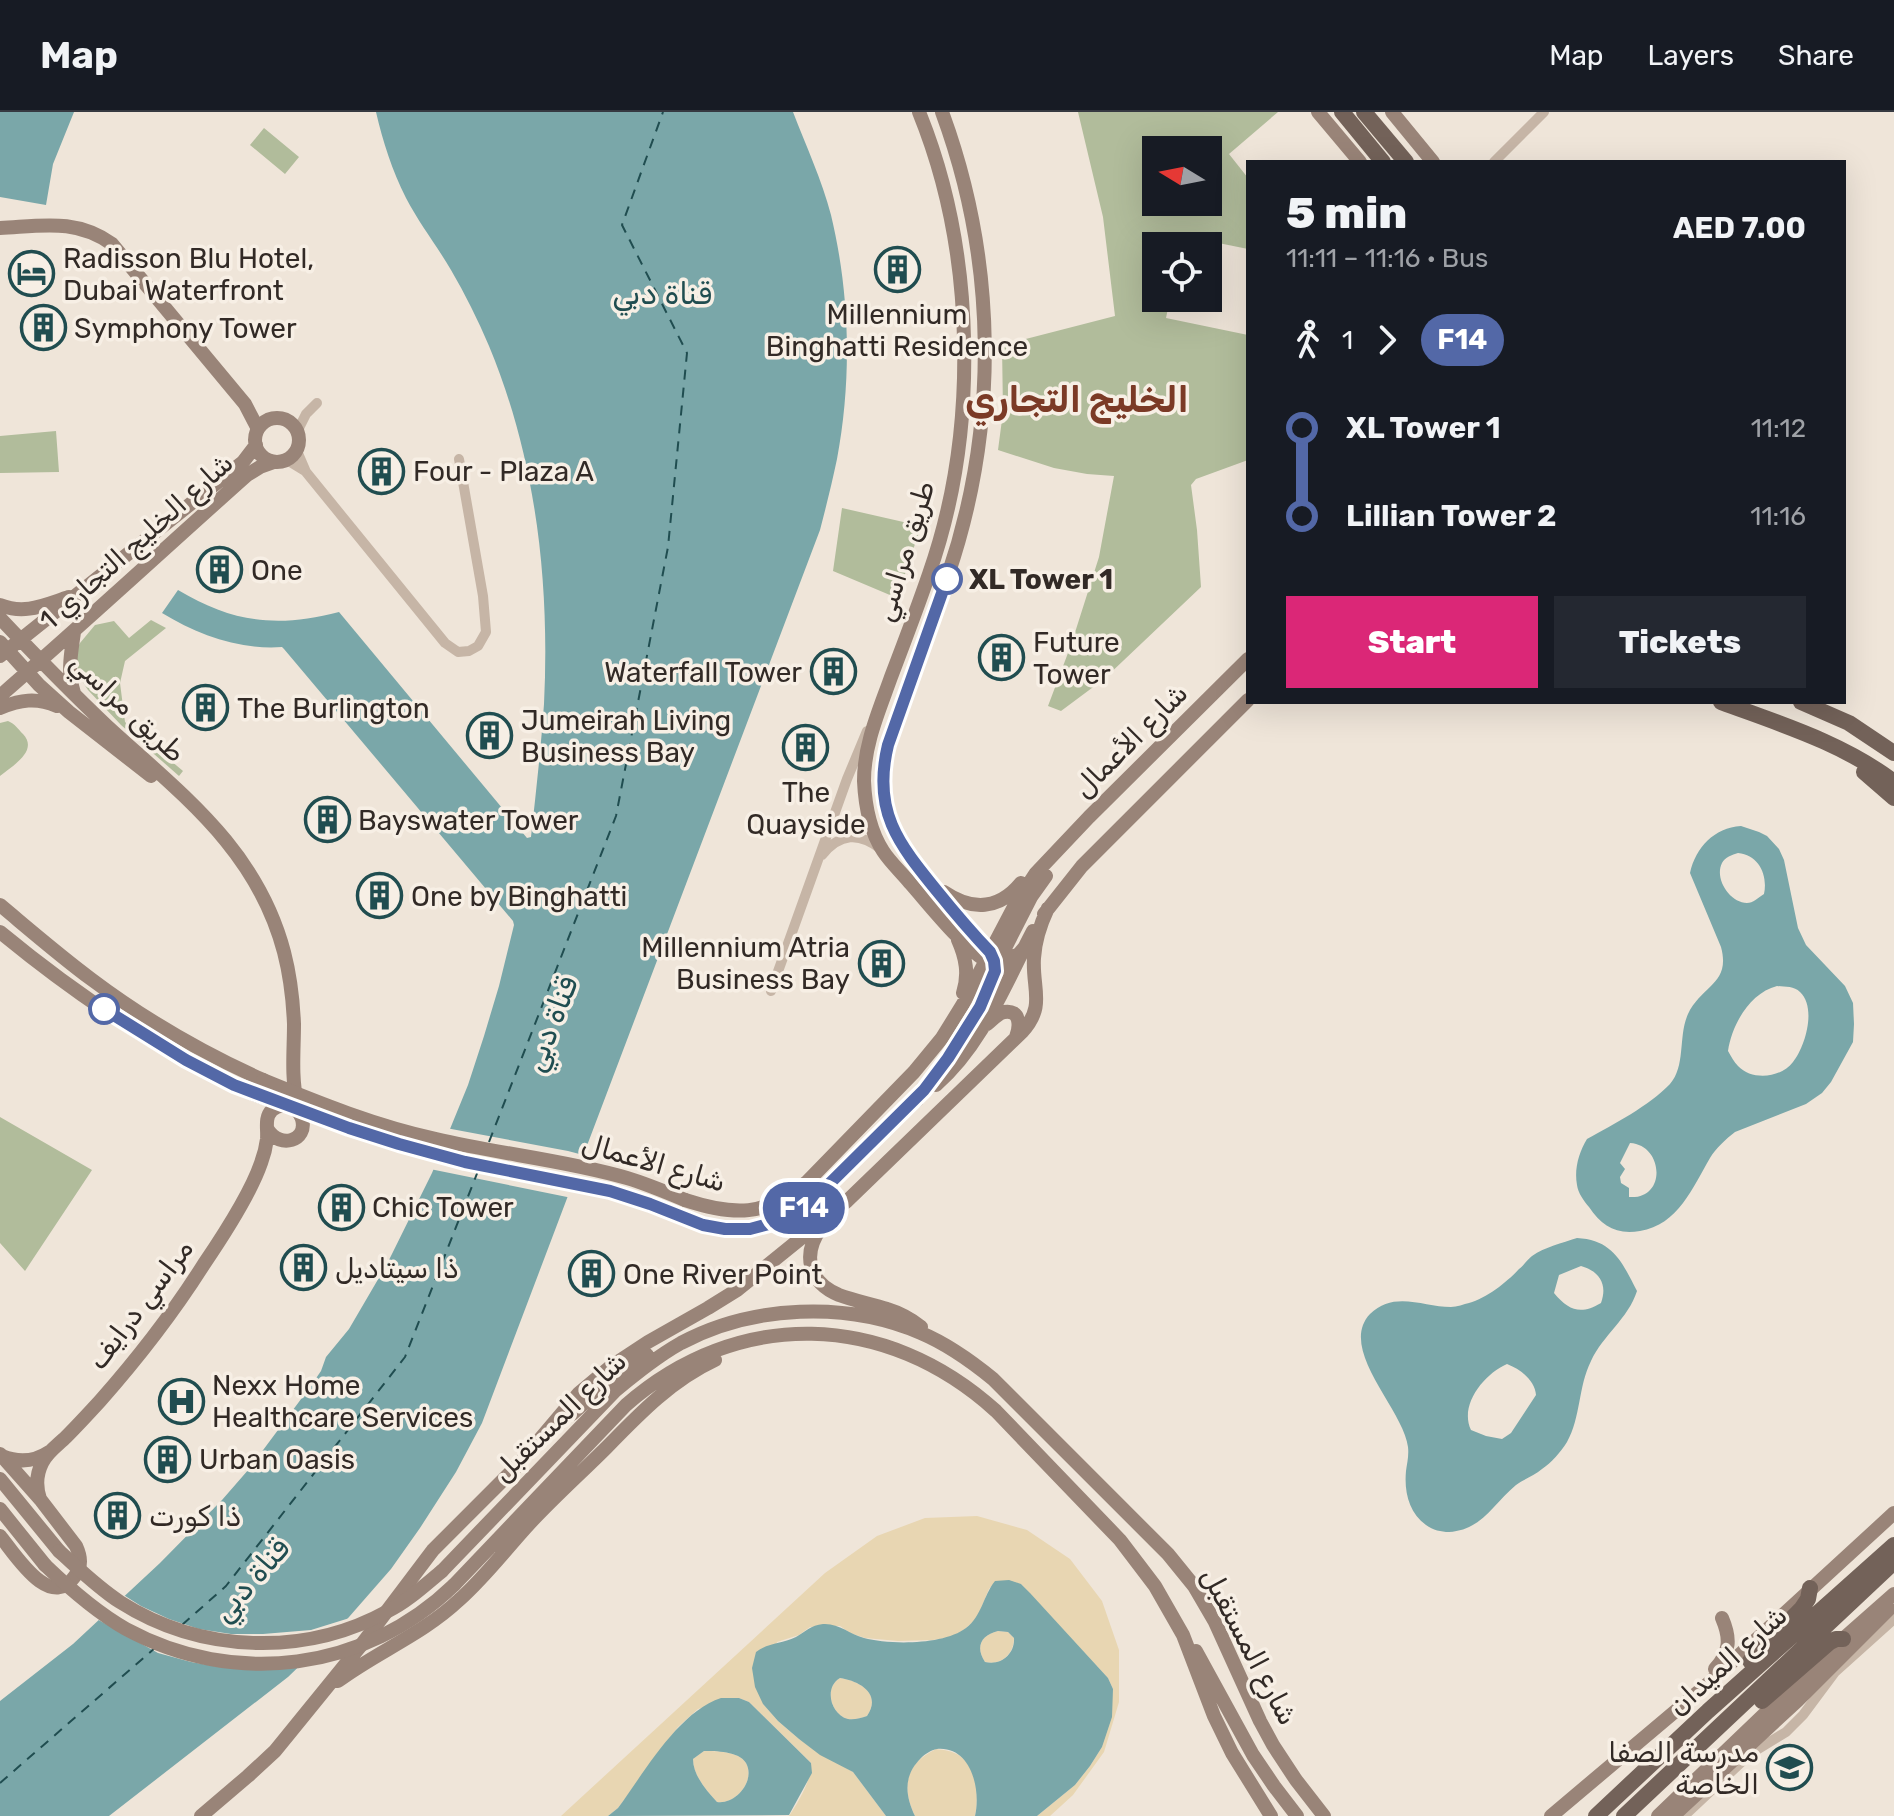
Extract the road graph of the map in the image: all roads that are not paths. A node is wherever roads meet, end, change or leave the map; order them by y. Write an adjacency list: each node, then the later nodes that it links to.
1 (919, 112): 36 (street, طريق مراسي)
2 (942, 112): 46 (street, طريق مراسي)
3 (1318, 112): 8 (street)
4 (1342, 112): 9 (main road)
5 (1364, 112): 10 (main road)
6 (1392, 112): 11 (street)
7 (1544, 112): 12 (street)
8 (1358, 160)
9 (1381, 160)
10 (1404, 160)
11 (1434, 160)
12 (1496, 160)
13 (0, 228): 15 (street)
14 (317, 403): 16 (street)
15 (263, 424): 16 (street); 17 (street)
16 (294, 426): 18 (street)
17 (256, 445): 18 (street); 20 (street, شارع الخليج التجاري 1)
18 (286, 458): 19 (street); 23 (street, شارع الخليج التجاري 1)
19 (459, 459)
20 (77, 594): 21 (street); 24 (street, شارع الخليج التجاري 1)
21 (0, 605)
22 (0, 618): 24 (street, طريق مراسي)
23 (74, 632): 26 (street, شارع الخليج التجاري 1); 29 (street)
24 (21, 640): 25 (street, شارع الخليج التجاري 1); 26 (street, طريق مراسي)
25 (2, 649): 28 (street, طريق مراسي)
26 (41, 661): 28 (street, شارع الخليج التجاري 1); 29 (street, طريق مراسي)
27 (1246, 661): 39 (street, شارع الأعمال)
28 (28, 672): 30 (street, شارع الخليج التجاري 1); 35 (street, طريق مراسي)
29 (74, 693): 41 (street, طريق مراسي)
30 (0, 696)
31 (1246, 702): 48 (street, شارع الأعمال)
32 (1726, 704): 37 (main road)
33 (1806, 704): 38 (main road)
34 (0, 708): 35 (street)
35 (69, 712): 41 (street, طريق مراسي)
36 (877, 716): 44 (street, طريق مراسي); 45 (street)
37 (1829, 743): 40 (main road); 42 (main road)
38 (1894, 753)
39 (1125, 781): 43 (street, شارع الأعمال); 51 (street)
40 (1894, 782)
41 (185, 798): 58 (street)
42 (1894, 798)
43 (1089, 817): 46 (street); 52 (street, شارع الأعمال)
44 (883, 851): 45 (street); 49 (street, طريق مراسي)
45 (816, 863): 54 (street)
46 (931, 883): 52 (street, طريق مراسي)
47 (0, 905): 55 (street, شارع الأعمال, bridge)
48 (1048, 908): 51 (street, شارع الأعمال); 57 (street)
49 (951, 929): 52 (street, طريق مراسي); 55 (street)
50 (0, 932): 59 (street, شارع الأعمال, bridge)
51 (1026, 946): 53 (street, شارع الأعمال)
52 (990, 959): 53 (street); 55 (street, شارع الأعمال); 59 (street)
53 (1015, 966): 56 (street, شارع الأعمال)
54 (771, 991)
55 (952, 1023)
56 (983, 1027): 57 (street); 59 (street, شارع الأعمال)
57 (1016, 1037): 65 (street)
58 (292, 1075): 60 (street); 61 (street)
59 (910, 1104)
60 (275, 1108): 61 (street); 62 (street)
61 (300, 1115): 63 (street)
62 (268, 1130): 63 (street); 64 (street, مراسي درايف)
63 (289, 1141): 64 (street, مراسي درايف)
64 (256, 1175): 69 (street, مراسي درايف)
65 (831, 1214): 67 (street); 71 (street)
66 (780, 1335): 74 (street, شارع المستقبل, bridge); 83 (street); 86 (street, شارع المستقبل)
67 (940, 1342): 68 (street, شارع المستقبل); 95 (street, شارع المستقبل)
68 (680, 1344): 71 (street); 72 (street, شارع المستقبل, bridge)
69 (50, 1452): 70 (street); 73 (street, مراسي درايف)
70 (1, 1455): 73 (street)
71 (518, 1465): 79 (street)
72 (0, 1479)
73 (40, 1499): 76 (street)
74 (0, 1509)
75 (1894, 1513): 80 (street)
76 (0, 1536)
77 (1894, 1545): 90 (main road, شارع الميدان)
78 (1894, 1562): 91 (main road, شارع الميدان)
79 (412, 1578): 83 (street); 89 (street)
80 (1810, 1588): 88 (street); 90 (main road)
81 (1894, 1594): 87 (street)
82 (1894, 1604): 100 (street)
83 (450, 1608): 89 (street)
84 (1722, 1618): 88 (street)
85 (1894, 1619): 101 (street)
86 (1183, 1635): 93 (street, شارع المستقبل); 94 (street)
87 (1843, 1639): 91 (main road); 99 (street)
88 (1710, 1682): 96 (street)
89 (320, 1698): 92 (street)
90 (1708, 1711): 97 (main road, شارع الميدان)
91 (1691, 1754): 98 (main road, شارع الميدان)
92 (201, 1816)
93 (1271, 1816)
94 (1297, 1816)
95 (1324, 1816)
96 (1551, 1816)
97 (1596, 1816)
98 (1624, 1816)
99 (1658, 1816)
100 (1673, 1816)
101 (1684, 1816)

